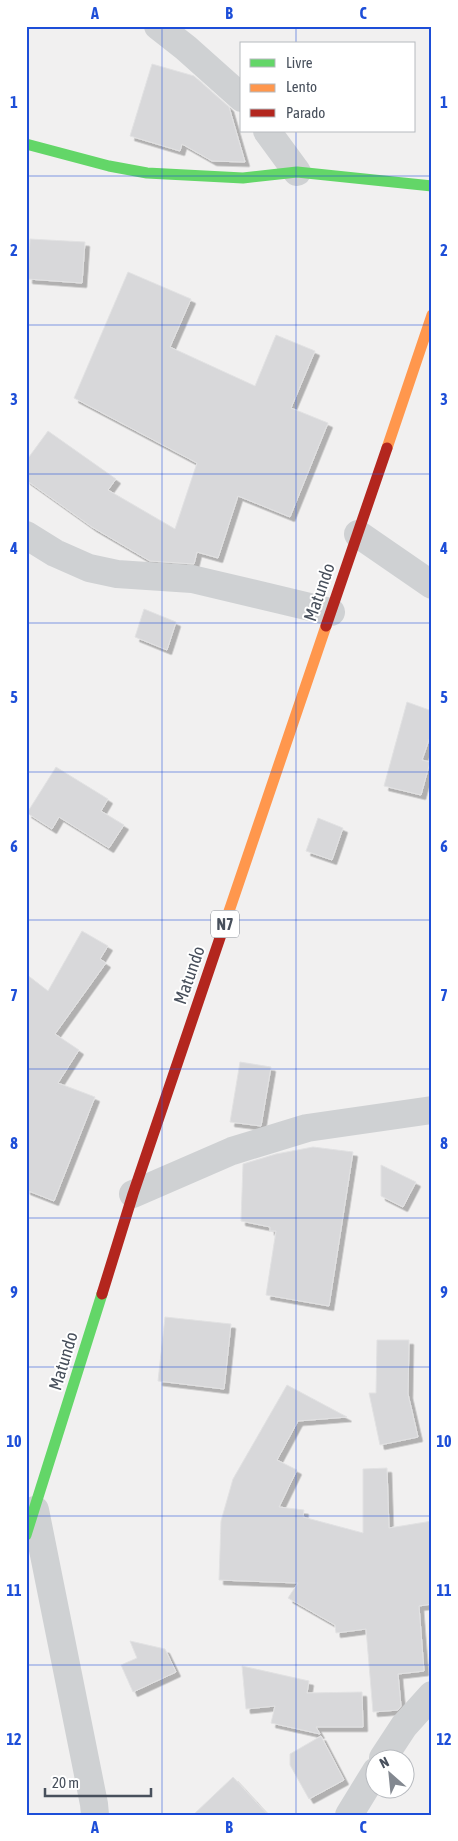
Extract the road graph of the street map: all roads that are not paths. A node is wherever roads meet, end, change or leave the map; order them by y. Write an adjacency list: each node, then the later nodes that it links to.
1 (158, 26): 2 (street)
2 (240, 96)
3 (268, 132): 5 (street)
4 (26, 144): 5 (main road)
5 (298, 172): 6 (main road)
6 (432, 186)
7 (432, 315): 8 (main road, Matundo / N7)
8 (358, 534): 10 (street); 11 (main road, Matundo / N7)
9 (26, 535): 11 (street)
10 (432, 585)
11 (331, 612): 13 (main road, Matundo / N7)
12 (432, 1110): 13 (street)
13 (133, 1194): 14 (main road, Matundo / N7)
14 (35, 1510): 15 (main road, Matundo / N7); 19 (street)
15 (26, 1535)
16 (432, 1695): 17 (street)
17 (390, 1748)
18 (366, 1787): 20 (street)
19 (95, 1815)
20 (349, 1815)

